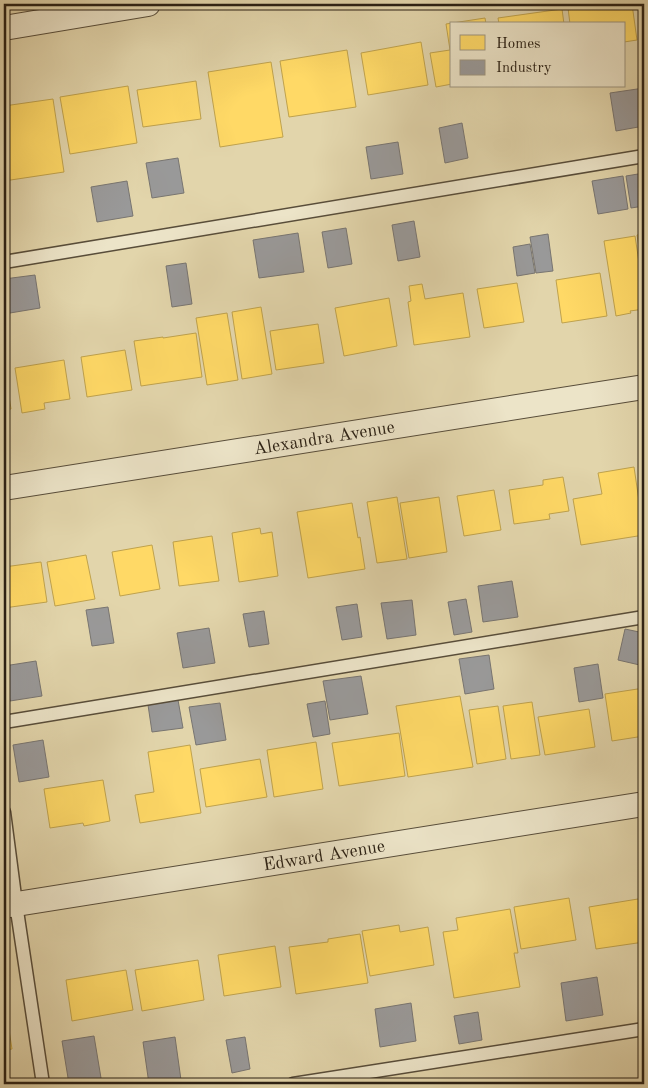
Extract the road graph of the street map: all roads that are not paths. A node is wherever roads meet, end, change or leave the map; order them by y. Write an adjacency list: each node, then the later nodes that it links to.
1 (148, 4): 2 (street)
2 (4, 28)
3 (644, 156): 4 (lane)
4 (4, 262)
5 (644, 387): 6 (street, Alexandra Avenue)
6 (4, 488)
7 (644, 616): 8 (lane)
8 (4, 722)
9 (644, 804): 11 (street, Edward Avenue)
10 (4, 812): 11 (lane)
11 (10, 905): 13 (lane)
12 (644, 1029): 14 (lane)
13 (43, 1084)
14 (293, 1084)

